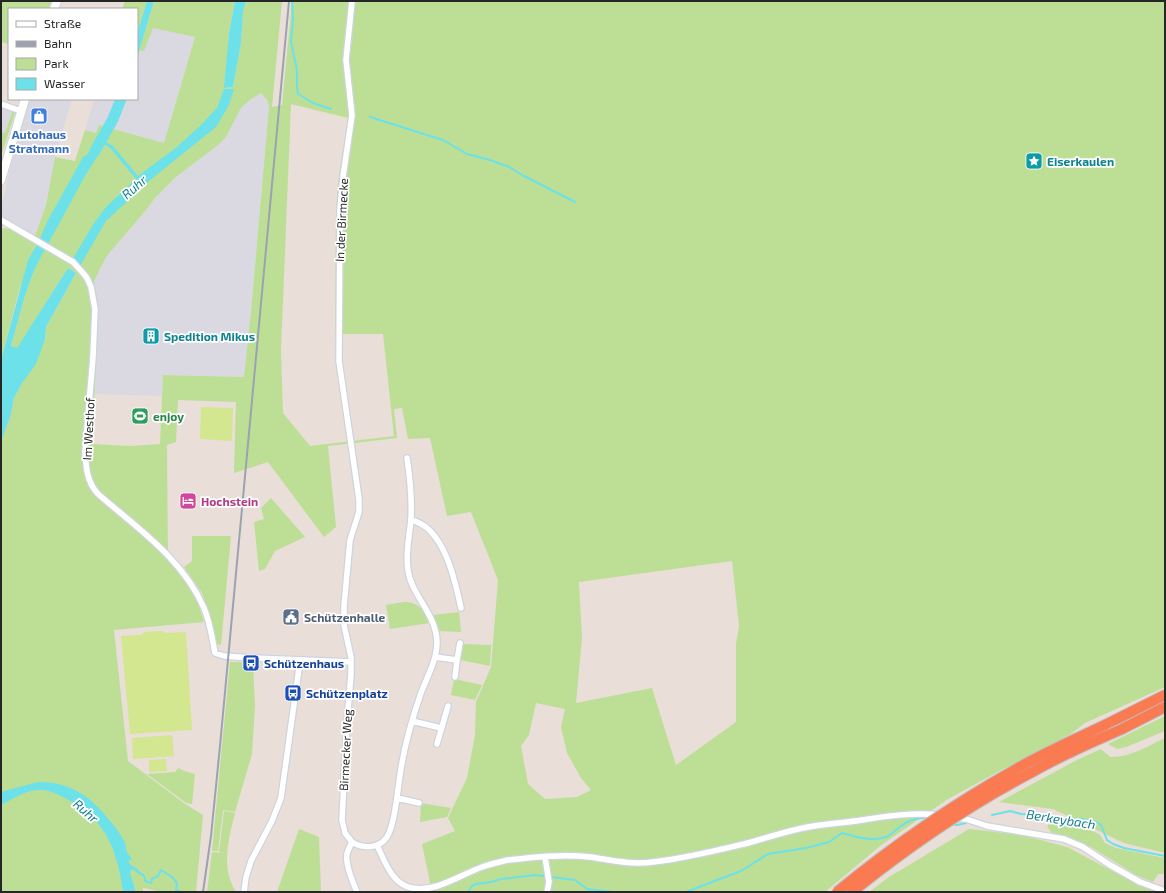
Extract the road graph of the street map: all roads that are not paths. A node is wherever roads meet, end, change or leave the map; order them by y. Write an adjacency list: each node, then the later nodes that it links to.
1 (352, 1): 7 (street, In der Birmecke)
2 (24, 100): 4 (main road)
3 (1, 104): 4 (street)
4 (21, 111): 5 (main road)
5 (1, 180)
6 (1, 220): 14 (street, Im Westhof)
7 (350, 439): 15 (street, Birmecker Weg)
8 (407, 458): 9 (street)
9 (411, 520): 10 (street); 12 (street)
10 (461, 608)
11 (460, 643): 13 (street)
12 (435, 657): 13 (street); 20 (street)
13 (457, 660): 16 (street)
14 (300, 661): 15 (street); 30 (street)
15 (351, 662): 25 (street, Birmecker Weg)
16 (455, 677)
17 (1165, 696): 33 (highway, bridge)
18 (448, 706): 21 (street)
19 (1165, 707): 34 (highway, bridge)
20 (412, 721): 21 (street); 23 (street)
21 (442, 728): 22 (street)
22 (437, 744)
23 (397, 798): 24 (street); 26 (street)
24 (419, 803)
25 (352, 842): 26 (street); 31 (street)
26 (377, 845): 28 (street)
27 (545, 857): 28 (street); 29 (street); 32 (street)
28 (405, 889)
29 (1165, 891)
30 (244, 892)
31 (357, 892)
32 (547, 892)
33 (838, 892)
34 (852, 892)

